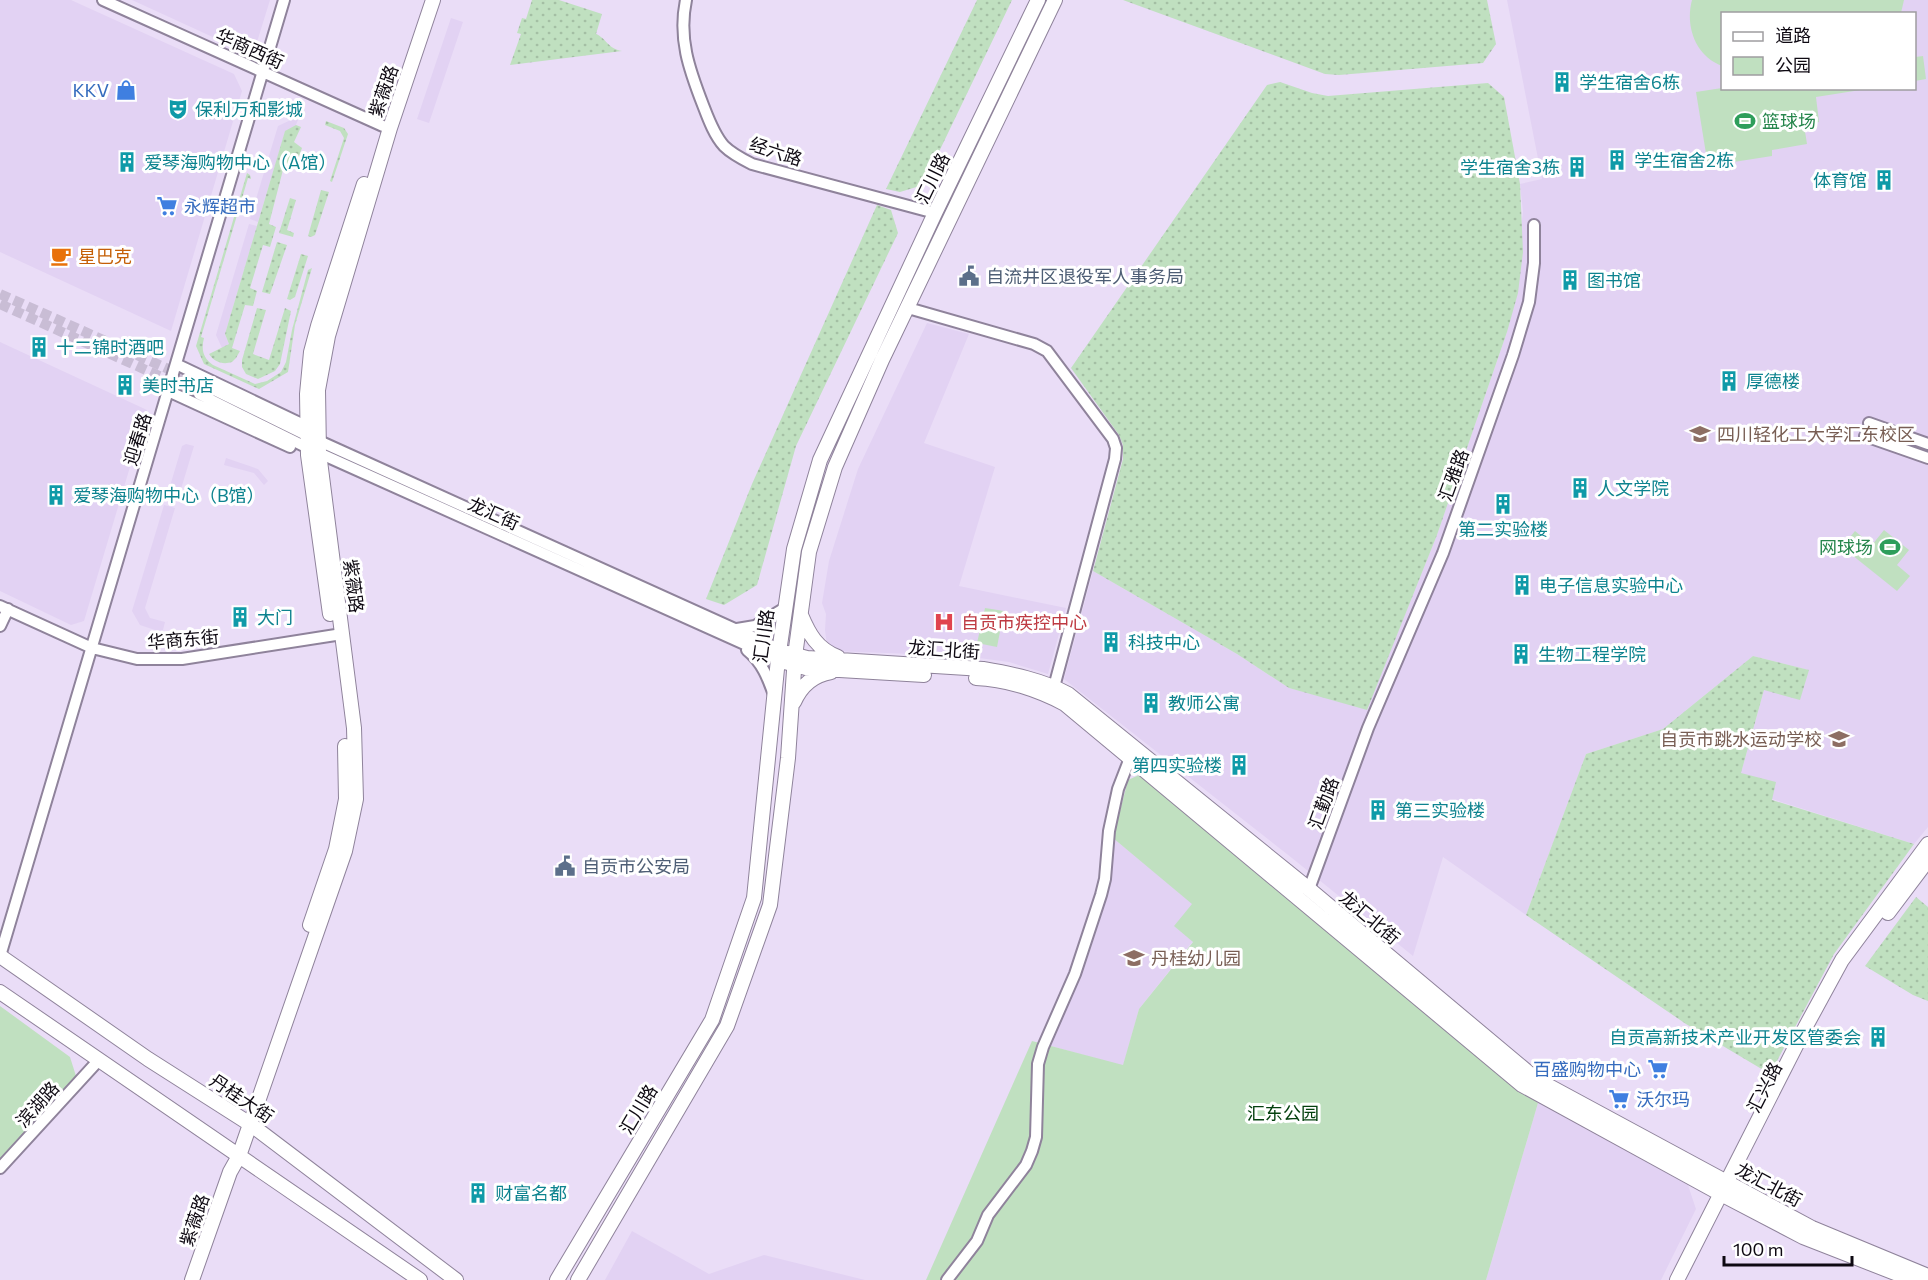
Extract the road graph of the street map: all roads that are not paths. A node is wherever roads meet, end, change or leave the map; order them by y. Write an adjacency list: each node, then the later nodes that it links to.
1 (103, 0): 8 (street, 华商西街)
2 (284, 0): 8 (street, 迎春路)
3 (426, 0): 9 (main road, 紫薇路)
4 (433, 0): 18 (main road, 紫薇路)
5 (686, 0): 10 (street, 经六路)
6 (1038, 0): 10 (main road, 汇川路)
7 (1055, 0): 12 (main road, 汇川路)
8 (263, 72): 9 (street, 华商西街); 13 (street, 迎春路)
9 (383, 126): 18 (main road, 紫薇路)
10 (935, 213): 22 (main road, 汇川路)
11 (1534, 225): 34 (street, 汇雅路)
12 (908, 308): 23 (main road, 汇川路); 31 (street)
13 (176, 364): 15 (street, 迎春路); 18 (street)
14 (200, 389): 18 (street, 龙汇街)
15 (168, 391): 18 (street); 27 (street, 迎春路)
16 (1869, 423): 19 (street)
17 (1865, 436): 20 (street)
18 (311, 443): 25 (main road, 紫薇路); 26 (street, 龙汇街)
19 (1928, 444)
20 (1928, 458)
21 (4, 608): 24 (street); 27 (street, 华商东街)
22 (785, 608): 26 (street); 28 (main road, 汇川路)
23 (801, 614): 29 (main road, 汇川路); 30 (main road)
24 (0, 626)
25 (338, 635): 27 (street, 华商东街); 42 (main road, 紫薇路)
26 (736, 635): 28 (street, 龙汇街); 32 (street)
27 (92, 648): 39 (street, 迎春路)
28 (779, 654): 29 (main road, 龙汇北街); 32 (main road, 汇川路)
29 (794, 661): 30 (main road, 龙汇北街); 33 (main road, 汇川路)
30 (844, 665): 31 (main road, 龙汇北街); 33 (main road); 35 (main road, 龙汇北街)
31 (1054, 687): 38 (main road, 龙汇北街)
32 (774, 696): 50 (main road, 汇川路)
33 (791, 709): 51 (main road, 汇川路)
34 (1368, 728): 38 (street, 汇勤路)
35 (1130, 758): 45 (main road, 龙汇北街); 52 (street)
36 (1928, 844): 45 (main road)
37 (1928, 860): 45 (main road, 汇兴路)
38 (1309, 889): 45 (main road, 龙汇北街)
39 (0, 956): 42 (main road, 丹桂大街)
40 (3, 994): 41 (main road)
41 (98, 1061): 43 (main road); 44 (street, 滨湖路)
42 (247, 1122): 43 (main road, 紫薇路); 49 (main road, 丹桂大街)
43 (236, 1153): 47 (main road, 紫薇路); 48 (main road)
44 (0, 1168)
45 (1727, 1190): 46 (main road, 龙汇北街); 53 (main road); 54 (main road, 汇兴路); 55 (main road, 龙汇北街)
46 (1928, 1275)
47 (192, 1280)
48 (420, 1280)
49 (456, 1280)
50 (557, 1280)
51 (578, 1280)
52 (947, 1280)
53 (1677, 1280)
54 (1687, 1280)
55 (1913, 1280)

